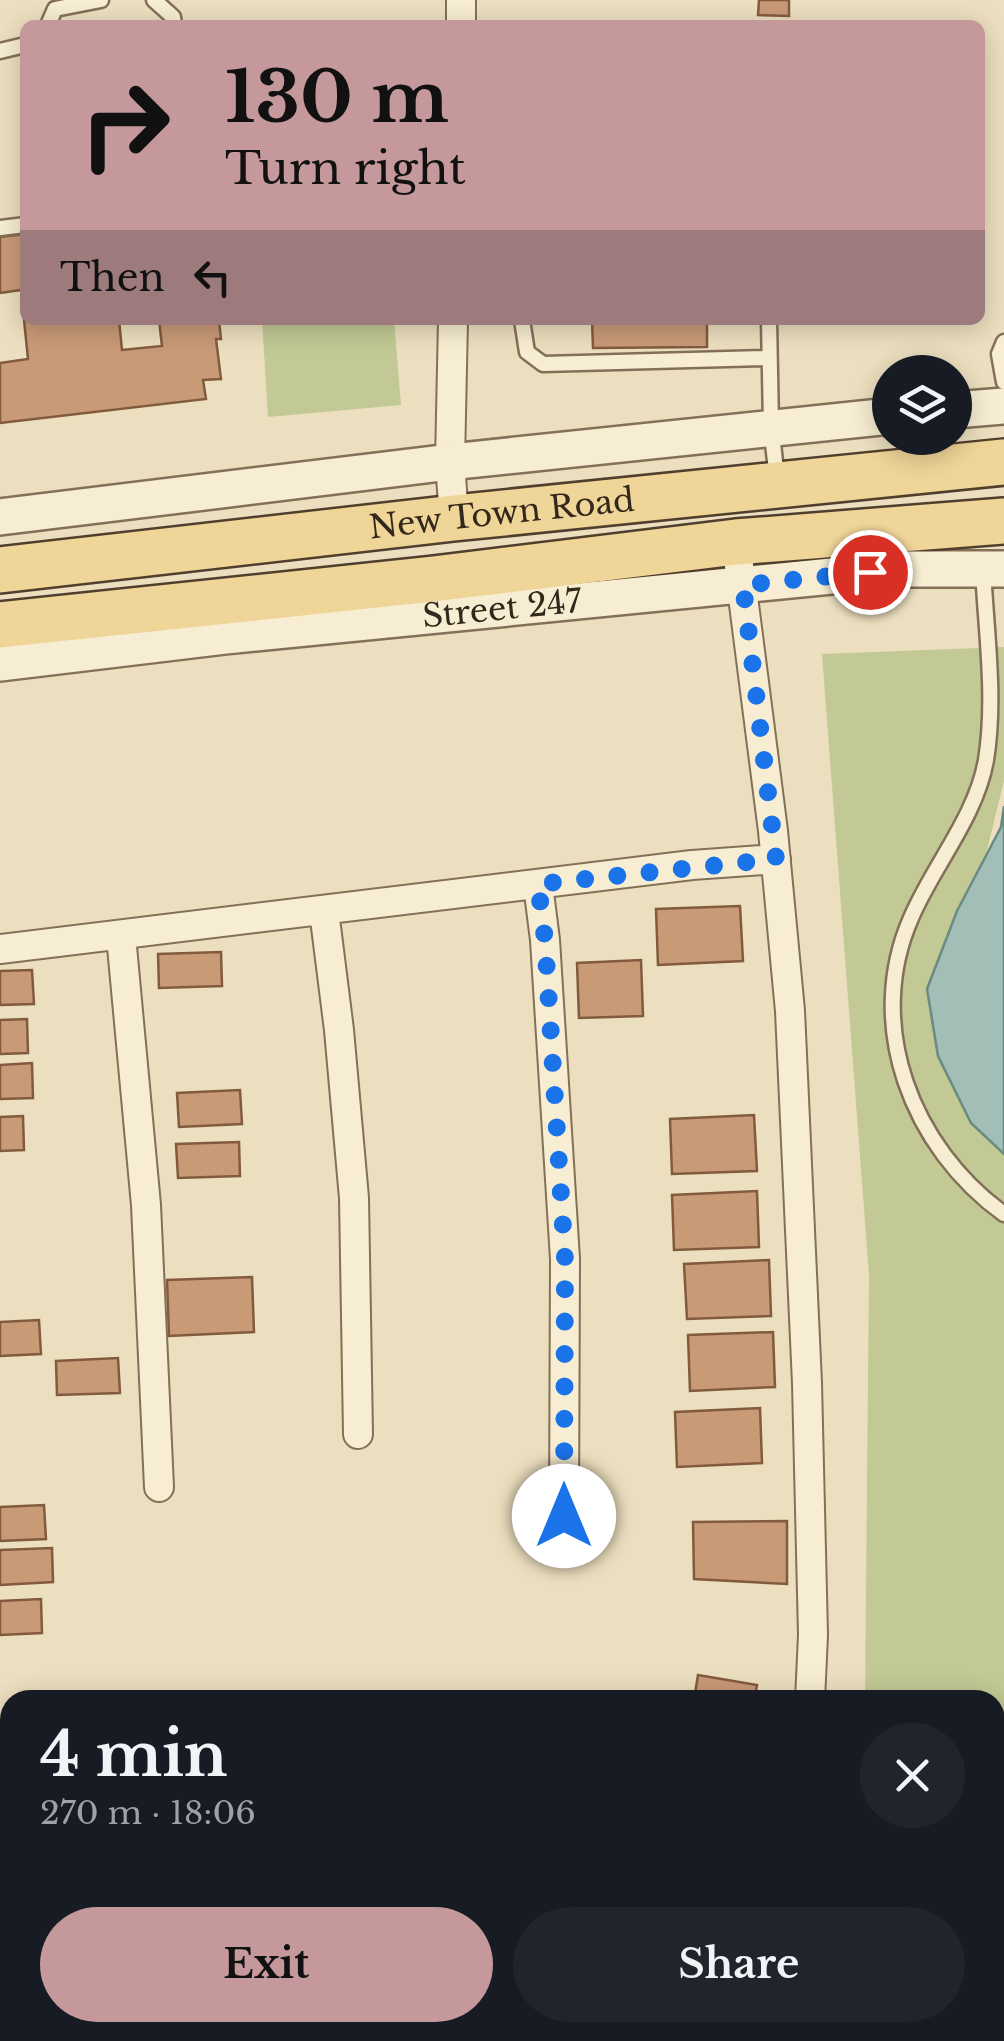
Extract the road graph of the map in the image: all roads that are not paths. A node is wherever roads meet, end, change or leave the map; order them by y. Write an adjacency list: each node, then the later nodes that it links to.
1 (101, 0): 3 (lane)
2 (154, 0): 4 (lane)
3 (50, 20)
4 (173, 20)
5 (453, 325): 15 (street)
6 (523, 325): 9 (lane)
7 (769, 325): 9 (lane)
8 (1004, 342): 10 (lane)
9 (767, 358): 14 (lane)
10 (1004, 382)
11 (1004, 406): 12 (street)
12 (972, 409)
13 (872, 418): 14 (street)
14 (770, 426): 15 (street); 17 (lane)
15 (450, 462): 18 (street); 19 (street)
16 (1004, 462): 17 (main road, New Town Road)
17 (778, 484): 19 (main road, New Town Road)
18 (0, 518)
19 (454, 518): 23 (main road, New Town Road)
20 (1004, 520): 21 (main road)
21 (740, 564): 22 (street, Street 247); 24 (main road); 25 (street, Street 247); 26 (street)
22 (994, 569): 31 (lane)
23 (0, 570)
24 (0, 625)
25 (0, 663)
26 (776, 859): 27 (street); 35 (street)
27 (538, 884): 28 (street); 34 (street)
28 (324, 911): 29 (street); 32 (street)
29 (121, 936): 30 (street); 33 (street)
30 (0, 950)
31 (1004, 1214)
32 (358, 1434)
33 (159, 1487)
34 (564, 1516)
35 (810, 1690)

